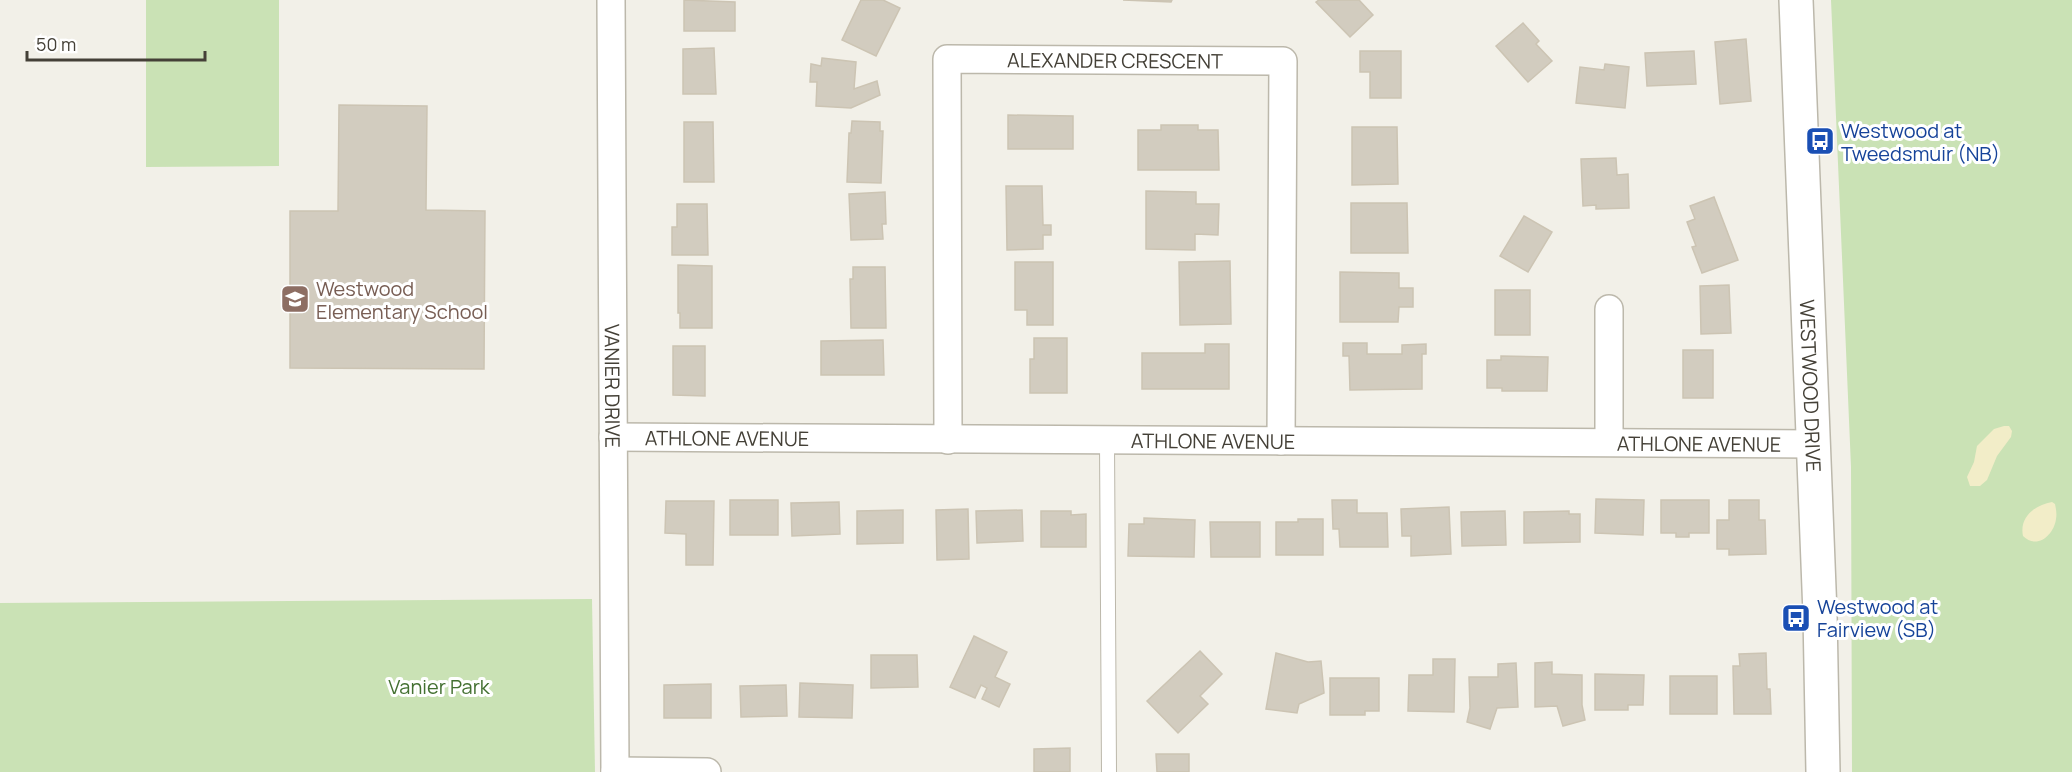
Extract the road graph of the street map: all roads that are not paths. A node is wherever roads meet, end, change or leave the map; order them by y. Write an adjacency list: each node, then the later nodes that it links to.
1 (611, 0): 4 (street, VANIER DRIVE)
2 (1796, 0): 9 (street, WESTWOOD DRIVE)
3 (1609, 309): 8 (street)
4 (613, 437): 5 (street, ATHLONE AVENUE); 10 (street, VANIER DRIVE)
5 (948, 440): 6 (street, ATHLONE AVENUE); 7 (street, ALEXANDER CRESCENT)
6 (1107, 441): 7 (street, ATHLONE AVENUE); 12 (lane)
7 (1281, 441): 8 (street, ATHLONE AVENUE)
8 (1609, 442): 9 (street, ATHLONE AVENUE)
9 (1814, 444): 13 (street, WESTWOOD DRIVE)
10 (615, 771): 11 (street)
11 (707, 772)
12 (1109, 772)
13 (1823, 772)

